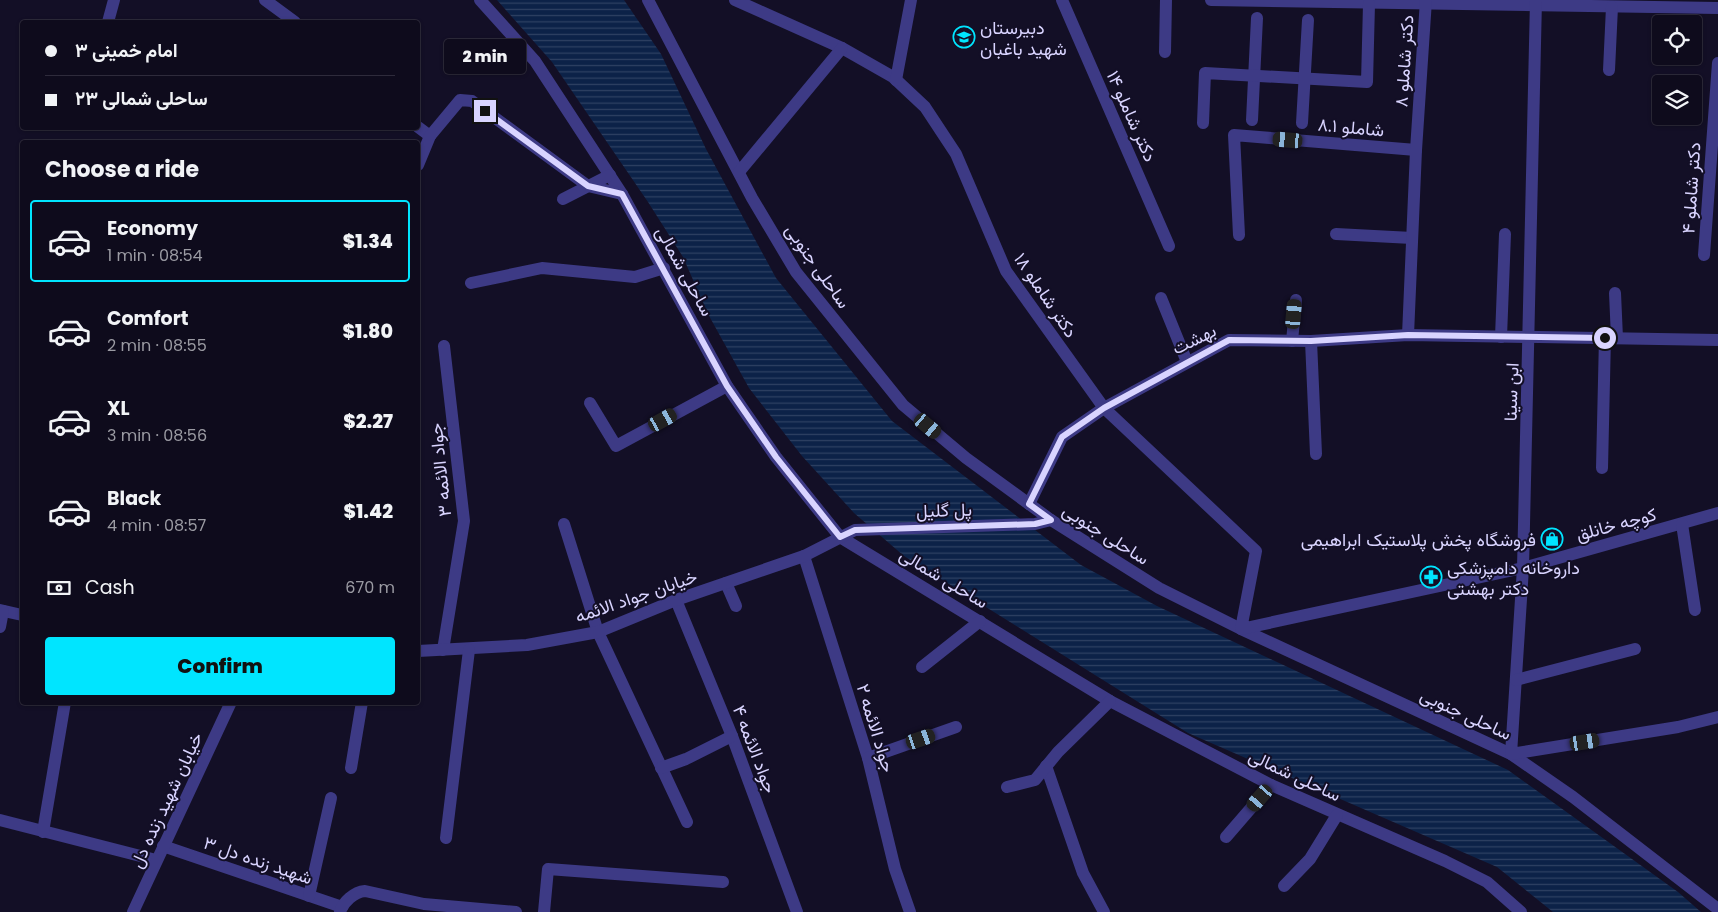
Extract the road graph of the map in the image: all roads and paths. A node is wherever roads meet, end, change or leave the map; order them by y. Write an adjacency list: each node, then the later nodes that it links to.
1 (114, 0): 18 (street)
2 (265, 0): 19 (street)
3 (480, 0): 36 (street, ساحلی شمالی)
4 (648, 0): 35 (street, ساحلی جنوبی)
5 (735, 0): 21 (street, دکتر شاملو ۱۸)
6 (911, 0): 27 (street)
7 (1062, 0): 44 (street, دکتر شاملو ۱۴)
8 (1166, 0): 22 (street)
9 (1211, 0): 10 (street)
10 (1333, 2): 13 (street)
11 (1426, 3): 12 (street); 13 (street); 33 (street, دکتر شاملو ۸)
12 (1536, 3): 15 (street); 53 (street, ابن سینا)
13 (1370, 4): 26 (street)
14 (1632, 4): 15 (street); 16 (street)
15 (1612, 7): 24 (street)
16 (1718, 8)
17 (1256, 18): 25 (street)
18 (109, 20)
19 (292, 20)
20 (1308, 20): 26 (street)
21 (842, 48): 27 (street, دکتر شاملو ۱۸); 35 (street)
22 (1165, 52)
23 (1718, 64): 45 (street, دکتر شاملو ۴)
24 (1609, 70)
25 (1253, 76): 26 (street); 28 (street); 29 (street)
26 (1303, 79): 30 (street)
27 (896, 80): 62 (street, دکتر شاملو ۱۸)
28 (1252, 120)
29 (1203, 122)
30 (1302, 123)
31 (420, 128): 32 (street)
32 (430, 136): 34 (street); 37 (street)
33 (1416, 150): 42 (street, شاملو ۸.۱); 43 (street, دکتر شاملو ۸)
34 (420, 160)
35 (738, 172): 65 (street, ساحلی جنوبی)
36 (610, 175): 37 (street); 38 (street, ساحلی شمالی)
37 (588, 186): 38 (street); 39 (street)
38 (622, 194): 46 (street, ساحلی شمالی)
39 (563, 199)
40 (1336, 234): 43 (street)
41 (1505, 234): 52 (street)
42 (1239, 235)
43 (1412, 238): 51 (street, دکتر شاملو ۸)
44 (1169, 246)
45 (1704, 255)
46 (664, 268): 47 (street); 60 (street, ساحلی شمالی)
47 (471, 283)
48 (1615, 293): 54 (street)
49 (1161, 298): 59 (street)
50 (1296, 300): 56 (street)
51 (1408, 335): 52 (street); 57 (street, بهشت)
52 (1501, 337): 53 (street)
53 (1530, 338): 54 (street); 73 (street, ابن سینا)
54 (1611, 338): 55 (street); 64 (street)
55 (1718, 340)
56 (1292, 341): 57 (street, بهشت); 59 (street, بهشت)
57 (1311, 341): 63 (street)
58 (444, 346): 84 (street, جواد الائمه ۳)
59 (1187, 362): 62 (street, بهشت)
60 (727, 386): 61 (street); 71 (street, ساحلی شمالی)
61 (590, 403)
62 (1104, 408): 65 (street, بهشت); 82 (street, دکتر شاملو ۱۸)
63 (1316, 454)
64 (1602, 468)
65 (1029, 504): 67 (street, ساحلی جنوبی)
66 (1718, 513): 69 (street, کوچه خانلق)
67 (1051, 520): 70 (street, پل گلیل); 82 (street, ساحلی جنوبی)
68 (564, 524): 83 (street)
69 (1682, 524): 73 (street, کوچه خانلق); 78 (street)
70 (855, 530): 71 (street, خیابان جواد الائمه)
71 (840, 537): 72 (street, خیابان جواد الائمه); 80 (street, ساحلی شمالی)
72 (804, 556): 74 (street, خیابان جواد الائمه); 98 (street, جواد الائمه ۲)
73 (1523, 568): 82 (street, کوچه خانلق); 89 (street, ابن سینا)
74 (726, 583): 75 (street, خیابان جواد الائمه); 76 (street)
75 (676, 600): 83 (street, خیابان جواد الائمه); 96 (street, جواد الائمه ۴)
76 (736, 606)
77 (2, 610): 79 (street); 81 (street)
78 (1695, 610)
79 (20, 614)
80 (980, 620): 88 (street); 90 (street, ساحلی شمالی)
81 (0, 628)
82 (1241, 629): 97 (street, ساحلی جنوبی)
83 (598, 632): 85 (street, خیابان جواد الائمه); 101 (street)
84 (443, 650): 85 (street, خیابان جواد الائمه); 87 (street, خیابان جواد الائمه)
85 (469, 650): 109 (street)
86 (1635, 650): 89 (street)
87 (420, 651)
88 (922, 667)
89 (1516, 680): 97 (street, ابن سینا)
90 (1110, 700): 99 (street); 102 (street, ساحلی شمالی)
91 (64, 705): 108 (street)
92 (230, 705): 111 (street, خیابان شهید زنده دل)
93 (362, 705): 100 (street)
94 (1718, 717): 97 (street)
95 (956, 727): 98 (street)
96 (732, 736): 101 (street); 121 (street, جواد الائمه ۴)
97 (1512, 754): 117 (street, ساحلی جنوبی)
98 (868, 758): 122 (street, جواد الائمه ۲)
99 (1046, 766): 103 (street); 123 (street)
100 (351, 768)
101 (661, 768): 107 (street)
102 (1271, 785): 105 (street, ساحلی شمالی); 110 (street)
103 (1007, 787)
104 (331, 798): 115 (street)
105 (1337, 815): 114 (street); 124 (street, ساحلی شمالی)
106 (0, 820): 108 (street)
107 (687, 822)
108 (43, 832): 112 (street)
109 (446, 838)
110 (1226, 838)
111 (163, 846): 112 (street, خیابان شهید زنده دل); 115 (street, شهید زنده دل ۳)
112 (156, 860): 118 (street, خیابان شهید زنده دل)
113 (723, 882): 120 (street)
114 (1284, 886)
115 (309, 896): 116 (street, شهید زنده دل ۳)
116 (341, 909): 119 (street)
117 (1718, 909)
118 (133, 912)
119 (516, 912)
120 (544, 912)
121 (797, 912)
122 (910, 912)
123 (1104, 912)
124 (1520, 912)

